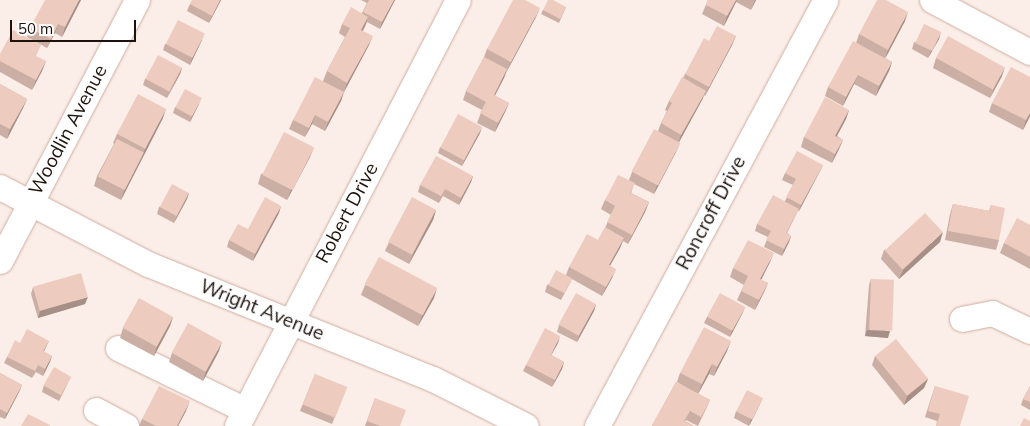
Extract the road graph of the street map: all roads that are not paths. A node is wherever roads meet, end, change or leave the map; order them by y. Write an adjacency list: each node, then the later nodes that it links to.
1 (137, 0): 7 (street, Woodlin Avenue)
2 (458, 0): 10 (street, Robert Drive)
3 (825, 0): 17 (street, Roncroff Drive)
4 (932, 0): 5 (street)
5 (1030, 52)
6 (0, 187): 7 (street, Wright Avenue)
7 (30, 202): 8 (street, Woodlin Avenue); 10 (street, Wright Avenue)
8 (0, 261)
9 (962, 319): 11 (street)
10 (291, 321): 14 (street, Robert Drive); 16 (street, Wright Avenue)
11 (1030, 331)
12 (118, 348): 14 (street)
13 (96, 410): 15 (street)
14 (241, 418)
15 (126, 426)
16 (526, 426)
17 (597, 426)

